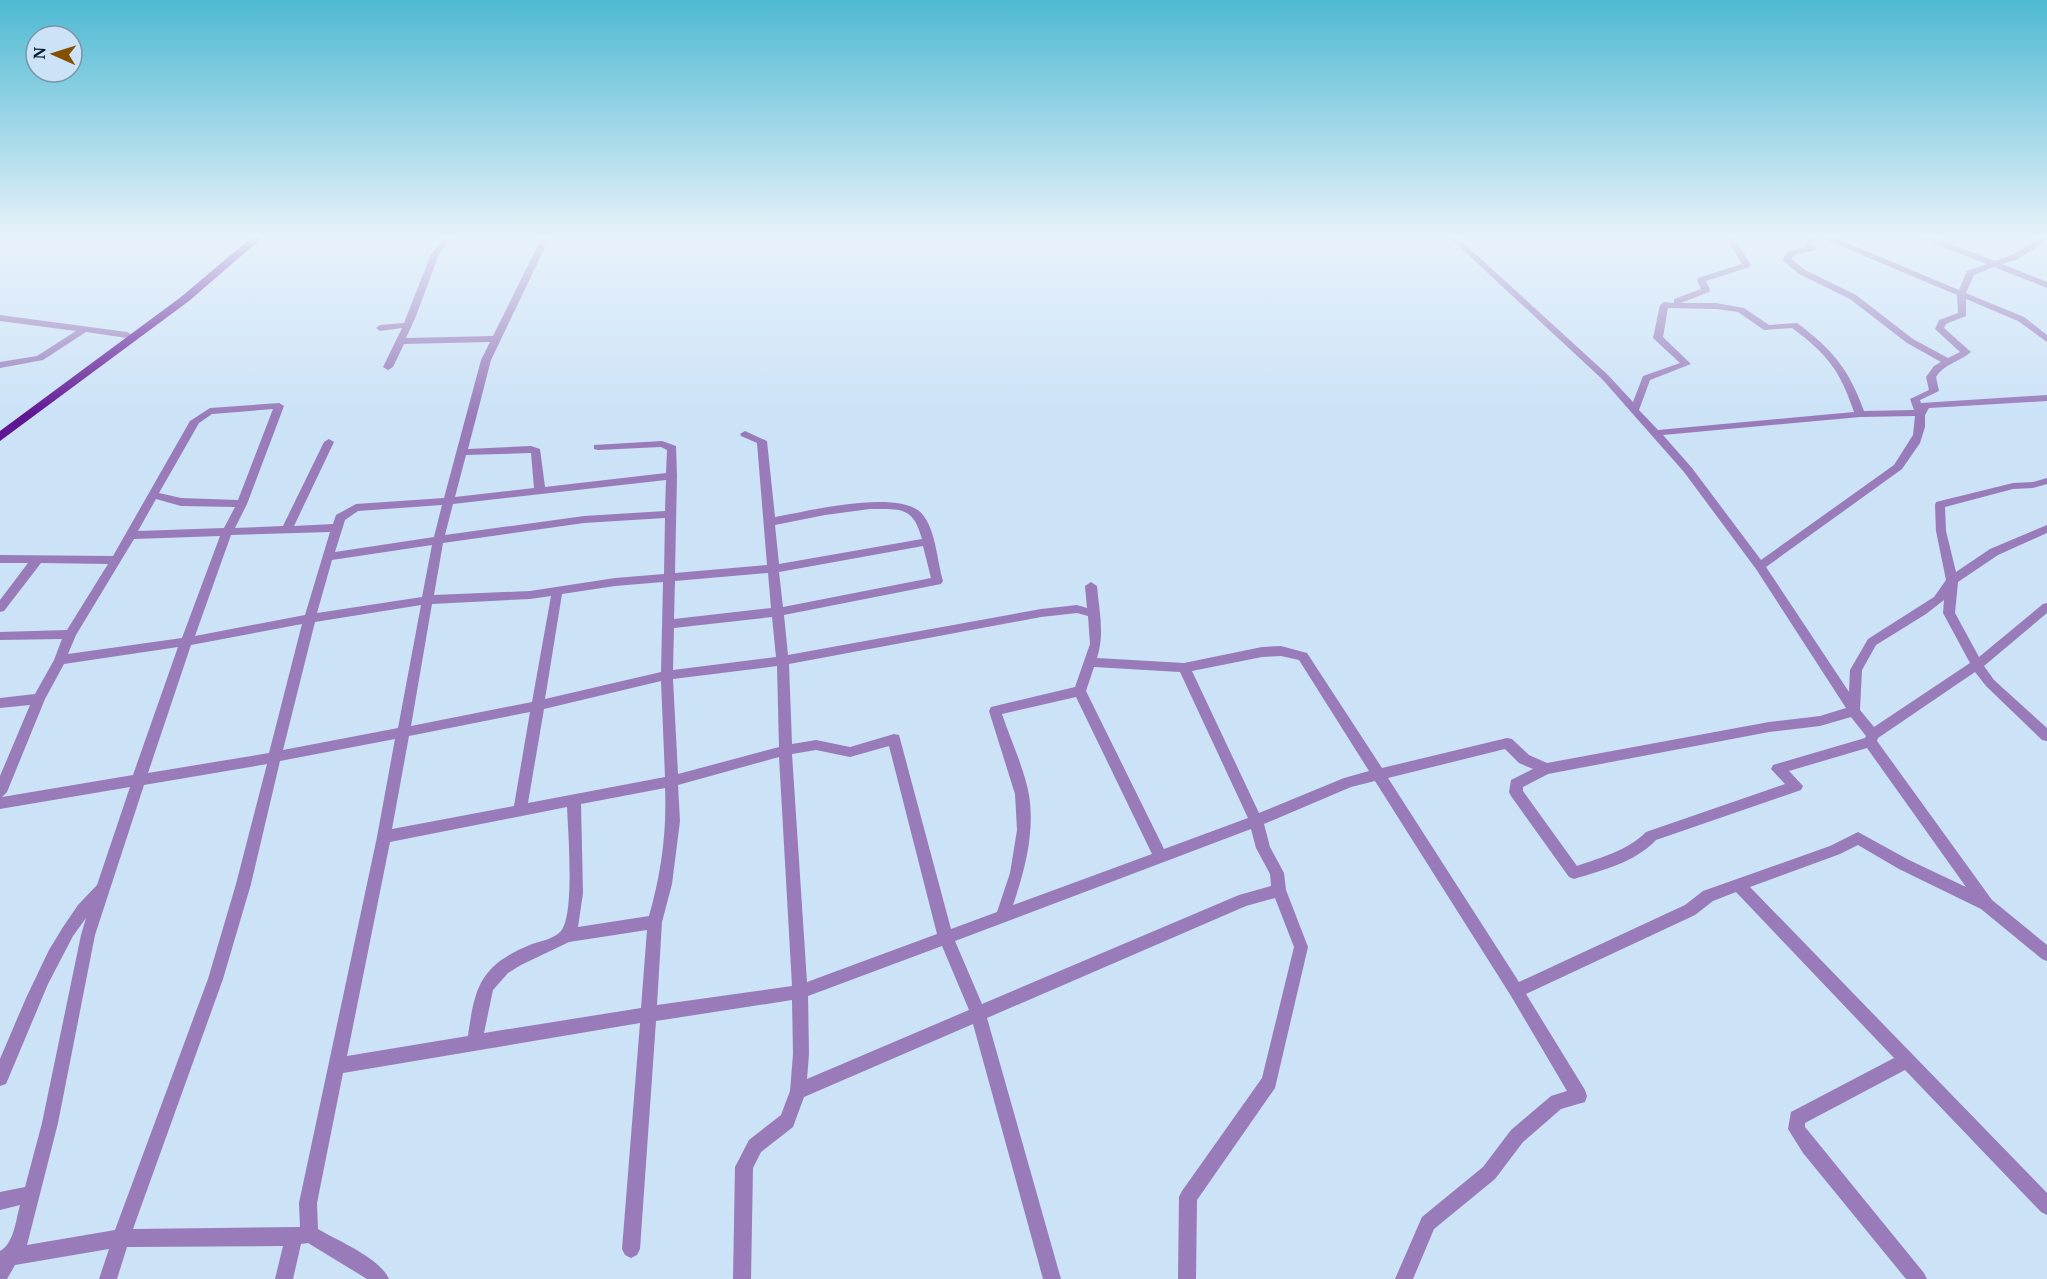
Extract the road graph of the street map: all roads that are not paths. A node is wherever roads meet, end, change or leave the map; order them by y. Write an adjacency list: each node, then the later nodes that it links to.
1 (175, 297): 15 (main road)
2 (188, 297): 29 (main road)
3 (418, 297): 12 (street)
4 (517, 297): 16 (street)
5 (1516, 297): 23 (street)
6 (1687, 297): 10 (street)
7 (1852, 297): 19 (street)
8 (1961, 297): 19 (street)
9 (1967, 297): 17 (street)
10 (1664, 305): 23 (street); 25 (street)
11 (0, 318): 14 (street)
12 (407, 325): 13 (street); 18 (street)
13 (380, 328)
14 (83, 330): 15 (street); 20 (street)
15 (127, 336): 26 (main road)
16 (496, 339): 18 (street); 32 (street)
17 (2047, 339)
18 (400, 341): 21 (street)
19 (1949, 363): 24 (street)
20 (0, 365)
21 (388, 367)
22 (2047, 398): 24 (street)
23 (1635, 409): 27 (street)
24 (1922, 413): 25 (street); 52 (street)
25 (1860, 414): 27 (street)
26 (0, 428)
27 (1655, 433): 52 (street)
28 (745, 434): 40 (street)
29 (0, 437)
30 (329, 442): 43 (street)
31 (598, 447): 33 (street)
32 (462, 452): 35 (street); 37 (street)
33 (672, 476): 35 (street); 39 (street)
34 (2047, 481): 55 (street)
35 (540, 491): 37 (street)
36 (153, 495): 38 (street); 38 (street); 45 (street)
37 (449, 501): 41 (street); 46 (street)
38 (242, 504): 44 (street)
39 (670, 514): 46 (street); 54 (street)
40 (770, 522): 47 (street); 53 (street)
41 (337, 528): 43 (street); 48 (street)
42 (2047, 529): 55 (street)
43 (286, 531): 44 (street)
44 (227, 532): 45 (street); 67 (street)
45 (132, 535): 51 (street)
46 (438, 542): 48 (street); 58 (street)
47 (926, 542): 53 (street); 61 (street)
48 (328, 557): 63 (street)
49 (0, 559): 50 (street)
50 (37, 560): 51 (street); 60 (street)
51 (116, 560): 65 (street)
52 (1761, 566): 78 (street)
53 (774, 569): 54 (street); 61 (street)
54 (670, 577): 57 (street); 64 (street)
55 (1952, 580): 71 (street); 78 (street)
56 (1091, 586): 62 (street)
57 (557, 592): 58 (street); 77 (street)
58 (427, 600): 63 (street); 79 (street)
59 (2047, 607): 71 (street)
60 (0, 608)
61 (778, 612): 64 (street); 69 (street)
62 (1095, 614): 69 (street); 70 (street)
63 (312, 618): 67 (street); 83 (street)
64 (669, 624): 73 (street)
65 (70, 634): 66 (street); 68 (street)
66 (0, 636)
67 (185, 642): 68 (street); 86 (street)
68 (60, 660): 75 (street)
69 (783, 660): 73 (street); 82 (street)
70 (1090, 662): 72 (street); 74 (street)
71 (1977, 665): 80 (street); 81 (street)
72 (1184, 668): 85 (street); 92 (street)
73 (667, 675): 77 (street); 87 (street)
74 (1080, 691): 94 (street); 99 (street)
75 (39, 699): 76 (street); 88 (street)
76 (0, 703)
77 (537, 706): 79 (street); 91 (street)
78 (1854, 711): 81 (street); 84 (street)
79 (403, 731): 83 (street); 93 (street)
80 (2047, 736)
81 (1872, 738): 84 (street); 98 (street)
82 (786, 750): 87 (street); 102 (street); 105 (street)
83 (276, 757): 86 (street); 117 (street)
84 (1546, 769): 85 (street)
85 (1377, 775): 92 (street); 104 (street)
86 (138, 779): 90 (street); 96 (street)
87 (671, 781): 89 (street); 100 (street)
88 (0, 792)
89 (574, 800): 91 (street); 101 (street)
90 (0, 803)
91 (520, 810): 93 (street)
92 (1256, 821): 94 (street); 97 (street)
93 (384, 837): 110 (street)
94 (1161, 858): 99 (street)
95 (1740, 886): 98 (street); 104 (street); 109 (street)
96 (104, 887): 111 (street); 113 (street)
97 (1279, 890): 106 (street); 125 (street)
98 (1987, 905): 103 (street)
99 (1002, 917): 102 (street)
100 (655, 922): 101 (street); 107 (street)
101 (566, 936): 108 (street)
102 (946, 938): 105 (street); 106 (street)
103 (2047, 954)
104 (1516, 991): 126 (street)
105 (800, 992): 107 (street); 112 (street)
106 (978, 1013): 112 (street); 124 (street)
107 (650, 1014): 108 (street); 118 (street)
108 (475, 1043): 110 (street)
109 (1907, 1060): 115 (street); 127 (street)
110 (335, 1066): 116 (street)
111 (0, 1078)
112 (798, 1091): 123 (street)
113 (32, 1194): 114 (street); 119 (street)
114 (0, 1201)
115 (2047, 1206)
116 (301, 1236): 117 (street); 121 (street); 122 (street)
117 (121, 1238): 119 (street); 120 (street)
118 (631, 1249)
119 (2, 1263)
120 (108, 1279)
121 (284, 1279)
122 (380, 1279)
123 (742, 1279)
124 (1052, 1279)
125 (1187, 1279)
126 (1404, 1279)
127 (1918, 1279)

